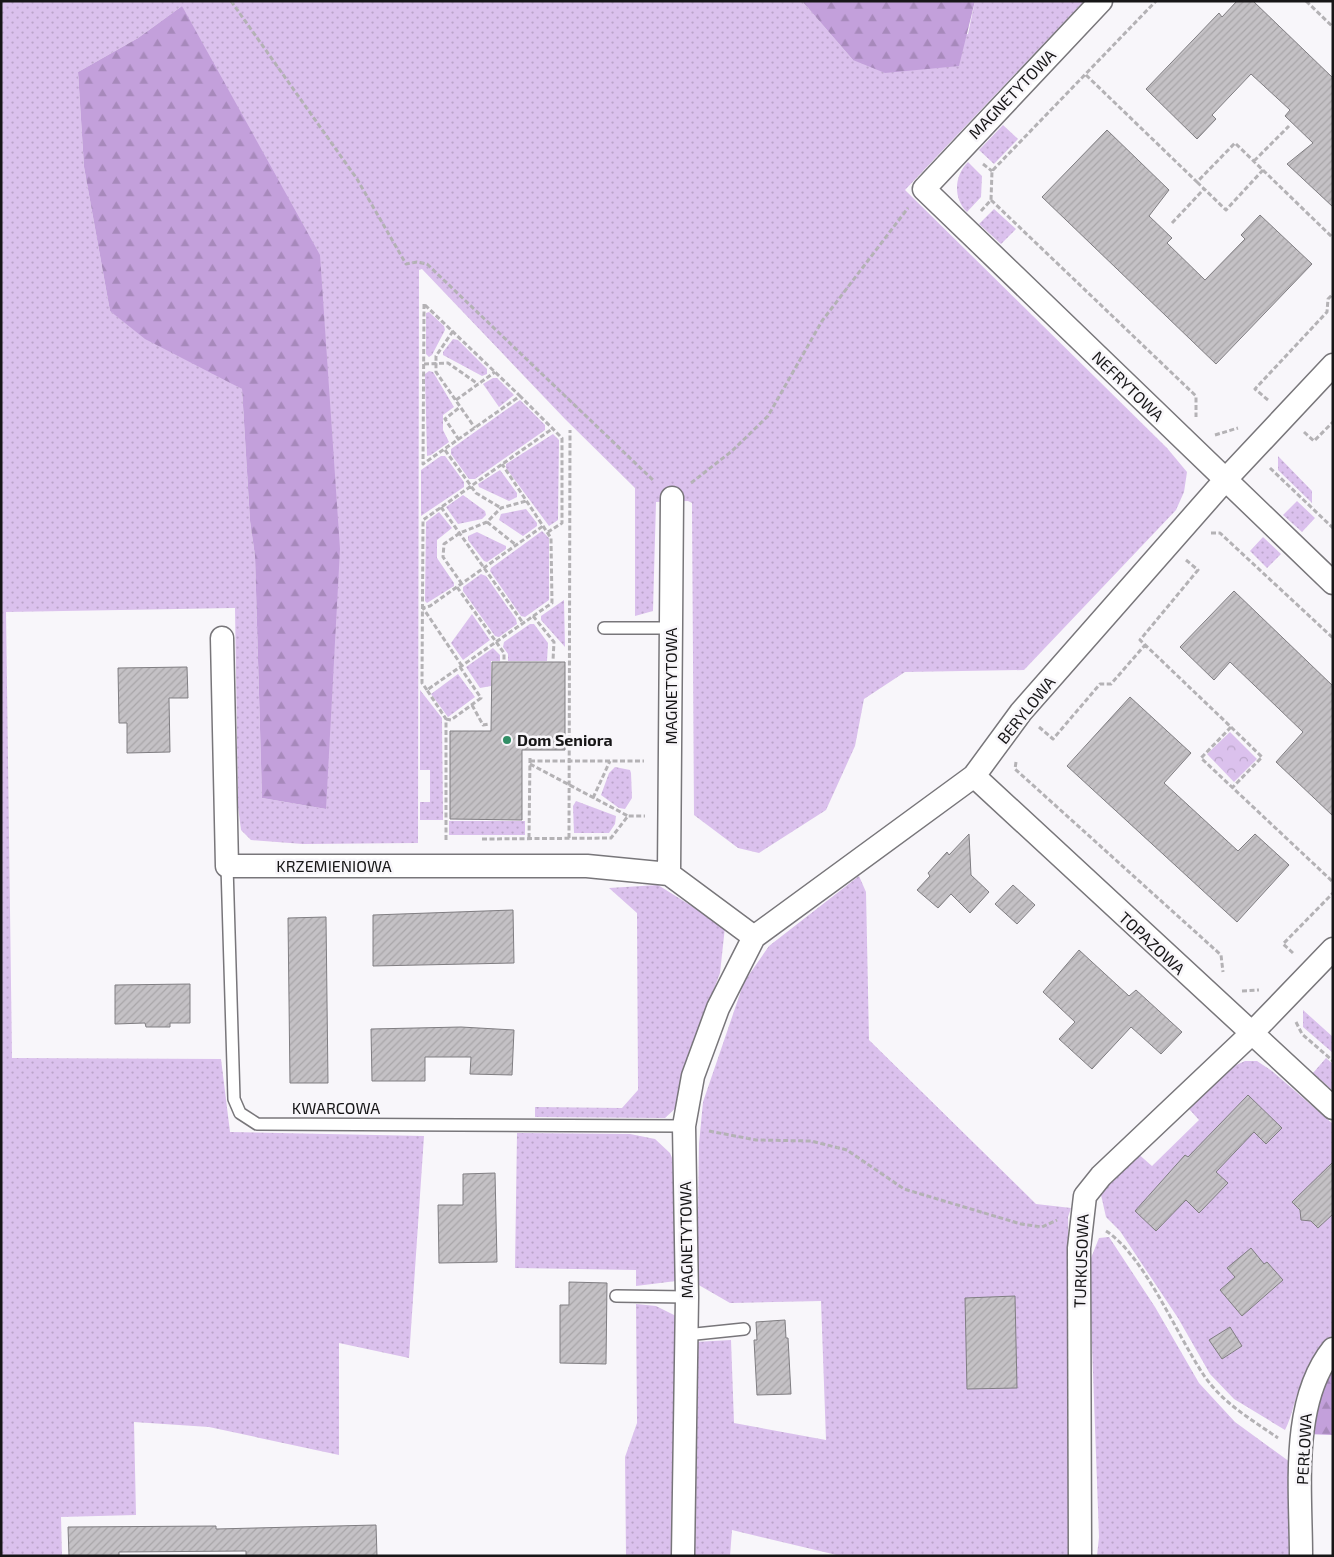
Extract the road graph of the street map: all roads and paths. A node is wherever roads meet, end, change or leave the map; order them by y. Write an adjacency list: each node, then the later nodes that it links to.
1 (231, 1): 42 (path)
2 (1101, 1): 11 (street, MAGNETYTOWA)
3 (1156, 1): 6 (path)
4 (1306, 1): 5 (path)
5 (1333, 27)
6 (1086, 75): 10 (path); 13 (path)
7 (1289, 126): 8 (path)
8 (1254, 162): 9 (path); 10 (path)
9 (1263, 170): 12 (path); 16 (path)
10 (1197, 182): 12 (path)
11 (924, 189): 40 (street, NEFRYTOWA); 42 (path)
12 (1204, 189): 15 (path)
13 (991, 200): 14 (path); 28 (path)
14 (979, 213)
15 (1172, 223)
16 (1333, 238)
17 (1333, 294): 27 (path)
18 (453, 331): 19 (path); 20 (path); 22 (path)
19 (424, 364): 20 (path); 37 (path)
20 (436, 364): 23 (path); 25 (path)
21 (1333, 365): 40 (street, BERYLOWA)
22 (495, 372): 23 (path); 24 (path)
23 (478, 384): 25 (path)
24 (520, 396): 31 (path); 32 (path)
25 (456, 400): 26 (path)
26 (461, 407): 31 (path); 36 (path)
27 (1263, 407)
28 (1193, 422)
29 (1333, 422): 33 (path)
30 (1246, 426): 35 (path)
31 (475, 428): 36 (path)
32 (552, 429): 38 (path); 49 (path)
33 (1300, 429)
34 (570, 430): 78 (path)
35 (1208, 430)
36 (459, 440): 37 (path)
37 (445, 450): 41 (path)
38 (502, 464): 41 (path); 43 (path)
39 (1268, 466): 48 (path)
40 (1226, 480): 56 (street, NEFRYTOWA); 81 (street, BERYLOWA)
41 (471, 486): 44 (path); 45 (path)
42 (672, 498): 62 (street, MAGNETYTOWA)
43 (526, 501): 45 (path); 47 (path)
44 (441, 506): 50 (path); 58 (path)
45 (501, 508): 46 (path)
46 (487, 522): 50 (path); 52 (path)
47 (543, 526): 49 (path); 52 (path)
48 (1333, 528)
49 (548, 532): 59 (path)
50 (460, 533): 54 (path); 55 (path)
51 (1205, 534): 64 (path)
52 (516, 545): 54 (path)
53 (1189, 552): 66 (path)
54 (484, 568): 55 (path); 60 (path)
55 (462, 584): 57 (path)
56 (1333, 584)
57 (457, 587): 58 (path); 65 (path)
58 (422, 608): 69 (path); 70 (path)
59 (533, 616): 60 (path); 68 (path)
60 (523, 623): 65 (path)
61 (604, 628): 62 (lane)
62 (671, 628): 80 (street, MAGNETYTOWA)
63 (222, 638): 91 (street)
64 (1333, 638)
65 (496, 642): 67 (path); 69 (path)
66 (1145, 645): 74 (path); 75 (path)
67 (504, 660)
68 (553, 660)
69 (461, 666): 70 (path); 71 (path)
70 (427, 690): 72 (path)
71 (472, 705): 72 (path); 73 (path)
72 (446, 719): 89 (path)
73 (489, 724)
74 (1231, 727): 83 (path); 83 (path)
75 (1033, 733)
76 (1016, 760): 98 (path)
77 (530, 761): 78 (path); 82 (path); 87 (path)
78 (568, 761): 79 (path); 82 (path)
79 (610, 761): 80 (path); 84 (path)
80 (671, 761): 92 (street, MAGNETYTOWA)
81 (974, 776): 95 (street, BERYLOWA); 102 (street, TOPAZOWA)
82 (568, 784): 84 (path); 88 (path)
83 (1232, 788): 93 (path)
84 (593, 798): 85 (path)
85 (628, 816): 86 (path); 88 (path)
86 (652, 816)
87 (529, 838): 88 (path); 90 (path)
88 (568, 838)
89 (455, 839)
90 (473, 839)
91 (227, 866): 92 (street, KRZEMIENIOWA); 105 (lane, KWARCOWA)
92 (669, 874): 95 (street)
93 (1333, 882)
94 (1333, 893): 97 (path)
95 (754, 937): 105 (street, MAGNETYTOWA)
96 (1333, 949): 102 (street, TURKUSOWA)
97 (1298, 958)
98 (1223, 976)
99 (1236, 986): 100 (path)
100 (1265, 990)
101 (1294, 1016): 103 (path)
102 (1251, 1034): 104 (street, TOPAZOWA); 106 (street, TURKUSOWA)
103 (1333, 1061)
104 (1333, 1108)
105 (684, 1126): 106 (path); 108 (street, MAGNETYTOWA)
106 (1081, 1215): 112 (path); 114 (street, TURKUSOWA)
107 (616, 1296): 108 (lane)
108 (687, 1297): 110 (street, MAGNETYTOWA)
109 (744, 1328): 110 (lane)
110 (686, 1335): 113 (street, MAGNETYTOWA)
111 (1333, 1349): 112 (street, PERŁOWA)
112 (1302, 1454): 115 (street, PERŁOWA)
113 (683, 1556)
114 (1080, 1556)
115 (1301, 1556)

